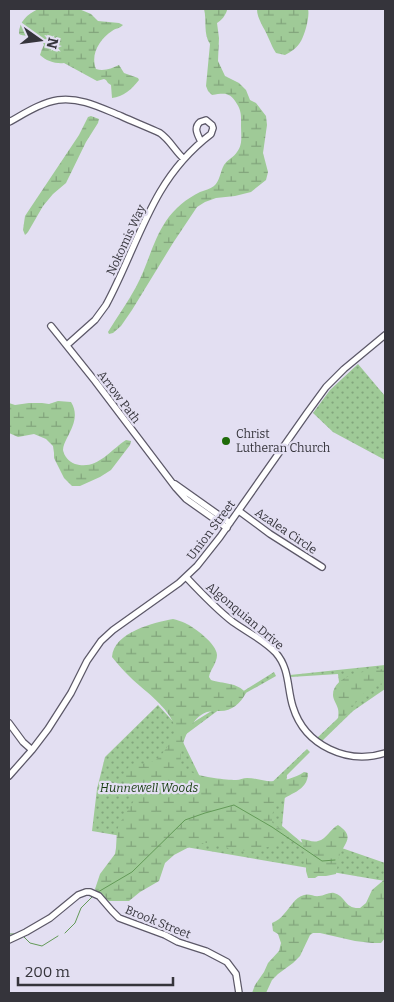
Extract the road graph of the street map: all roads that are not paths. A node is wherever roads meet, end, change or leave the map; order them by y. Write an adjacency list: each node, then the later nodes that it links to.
1 (9, 122): 3 (street)
2 (201, 142): 3 (street, Nokomis Way)
3 (184, 159): 6 (street, Nokomis Way)
4 (51, 326): 6 (street, Arrow Path)
5 (385, 335): 7 (street, Union Street)
6 (66, 345): 8 (street, Arrow Path)
7 (238, 511): 8 (street, Union Street); 9 (street, Azalea Circle)
8 (228, 526): 10 (street, Union Street)
9 (322, 567)
10 (186, 578): 12 (street, Union Street); 13 (street, Algonquian Drive)
11 (9, 722): 12 (street)
12 (32, 750): 14 (street, Union Street)
13 (385, 753)
14 (9, 776)
15 (9, 940): 16 (street, Brook Street)
16 (239, 993)

